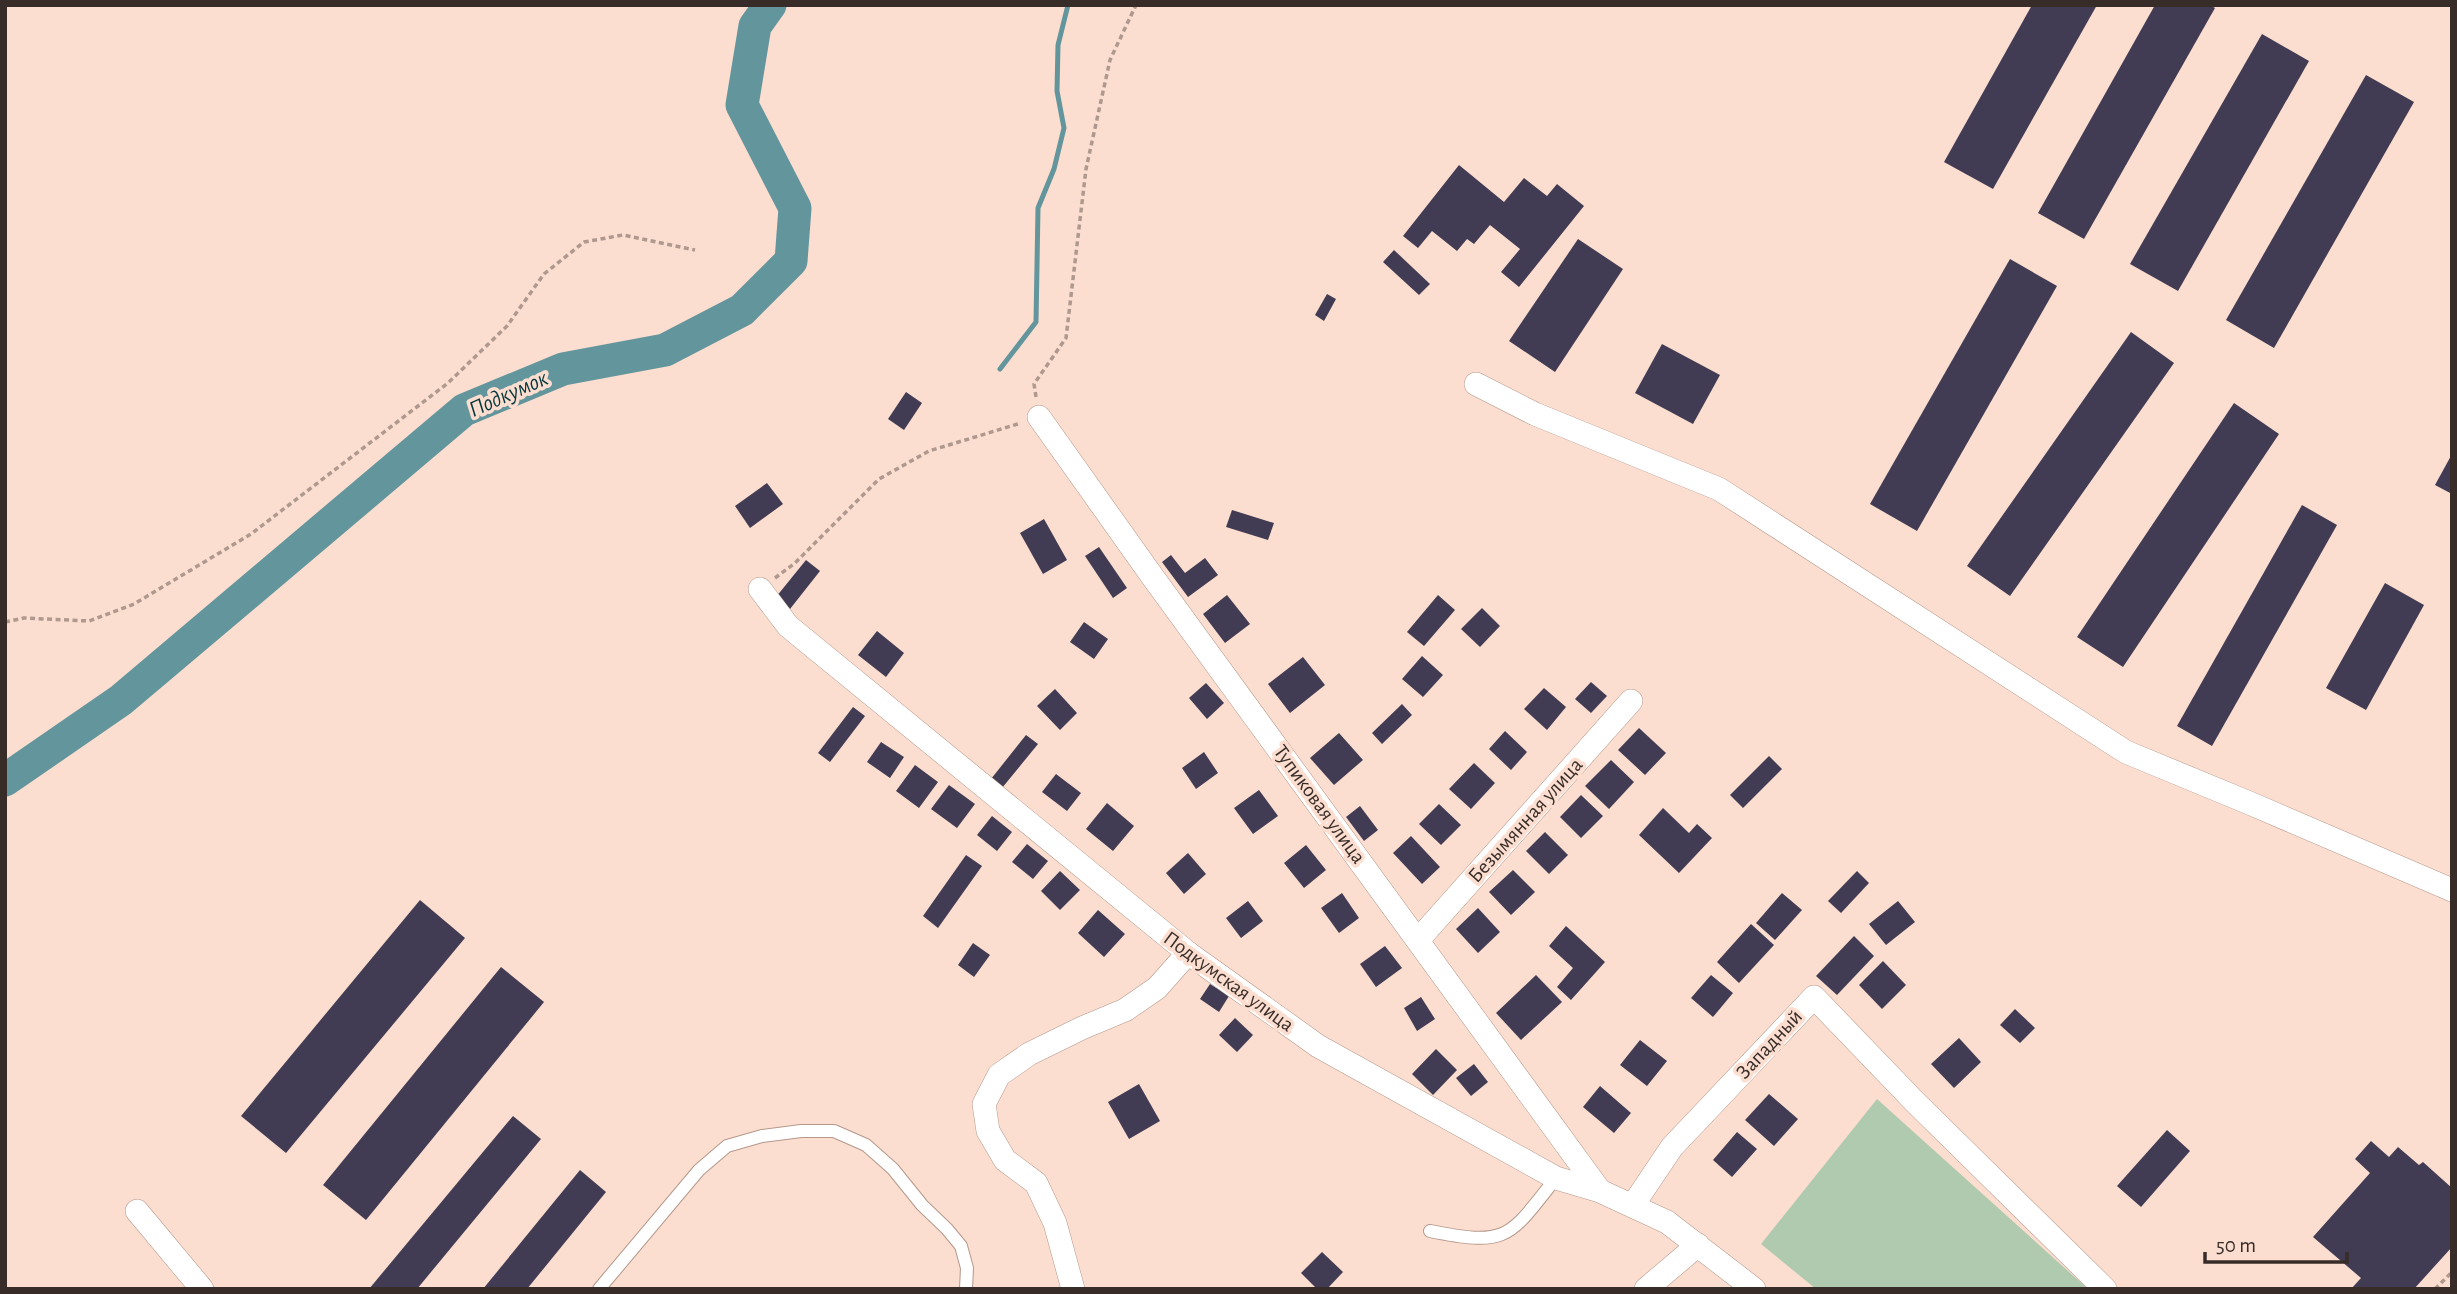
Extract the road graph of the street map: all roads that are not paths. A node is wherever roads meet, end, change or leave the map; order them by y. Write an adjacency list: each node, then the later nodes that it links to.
1 (1476, 384): 5 (street)
2 (1039, 417): 6 (street, Тупиковая улица)
3 (760, 589): 7 (street, Подкумская улица)
4 (1631, 701): 6 (street, Безымянная улица)
5 (2452, 890)
6 (1419, 940): 9 (street, Тупиковая улица)
7 (1188, 953): 8 (street, Подкумская улица); 17 (street)
8 (1556, 1178): 9 (street, Подкумская улица); 12 (lane)
9 (1600, 1191): 10 (street, Подкумская улица)
10 (1633, 1205): 13 (street, Подкумская улица); 20 (street, Западный)
11 (137, 1211): 14 (street)
12 (1430, 1231)
13 (1698, 1245): 18 (street); 19 (street, Подкумская улица)
14 (202, 1289)
15 (599, 1289): 16 (lane)
16 (966, 1289)
17 (1073, 1289)
18 (1646, 1289)
19 (1754, 1289)
20 (2105, 1289)

